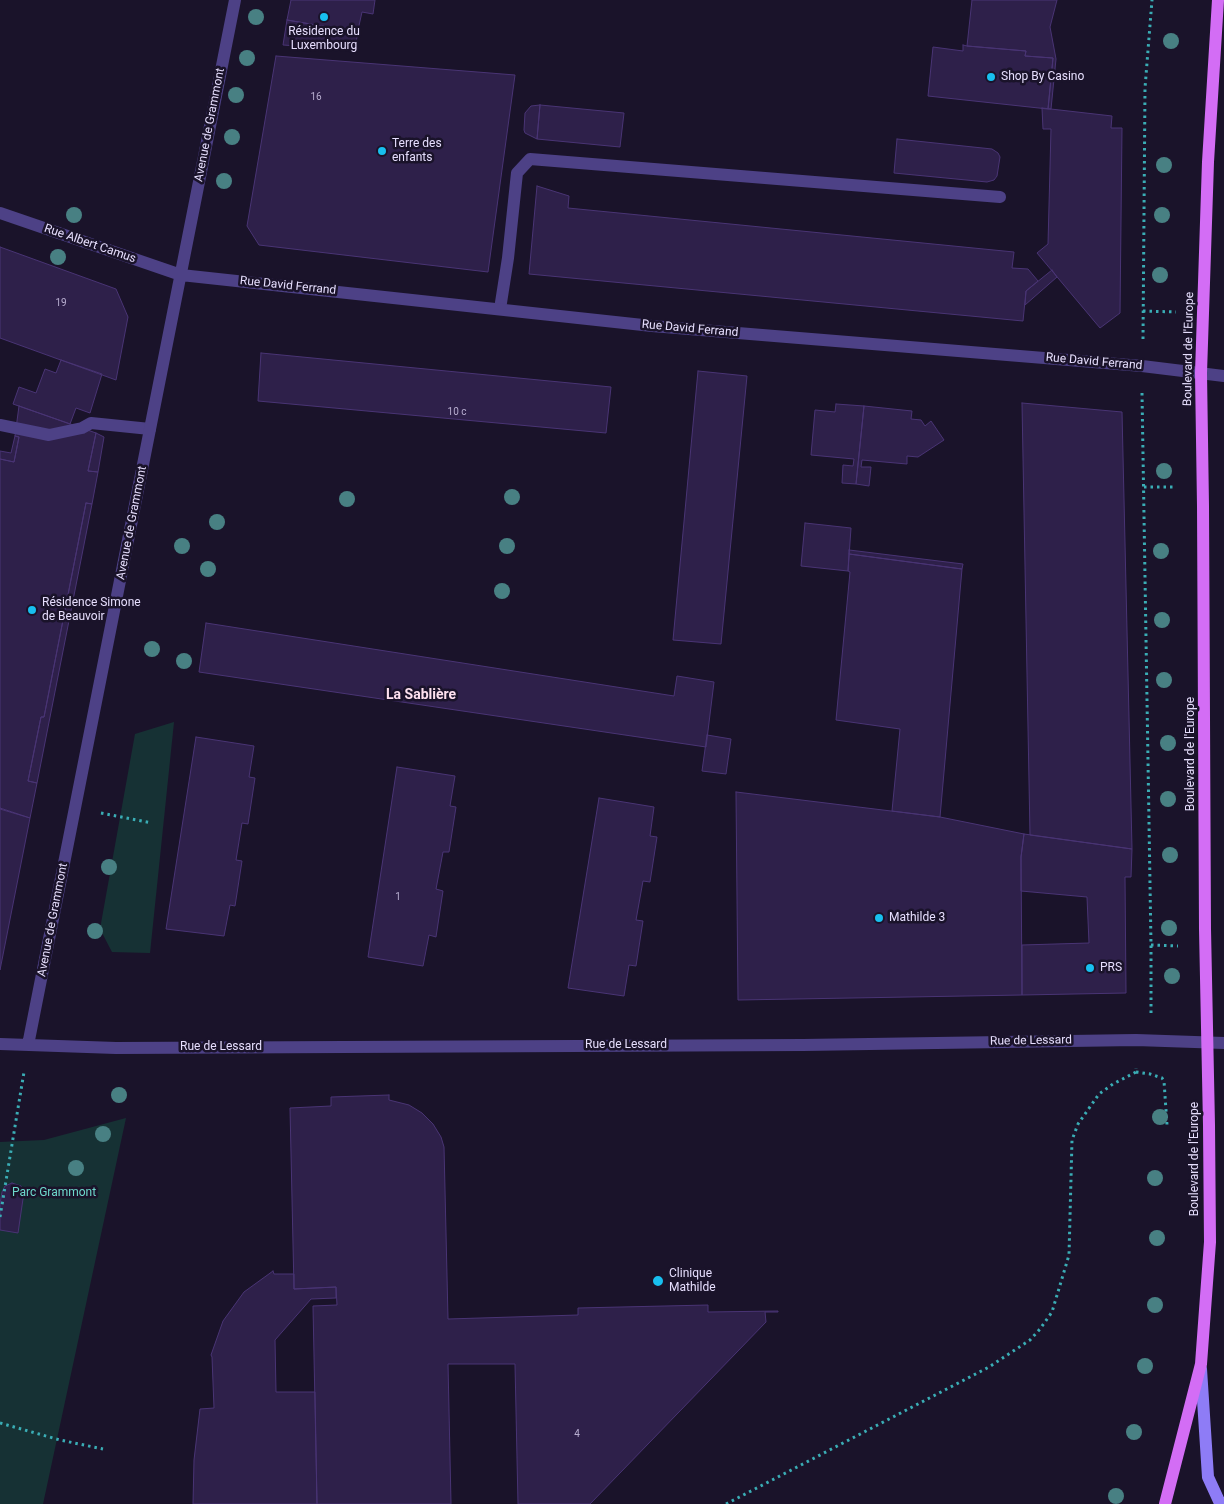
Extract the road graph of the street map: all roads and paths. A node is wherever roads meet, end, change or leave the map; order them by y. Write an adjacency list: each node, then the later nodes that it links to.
1 (235, 0): 6 (street, Avenue de Grammont)
2 (1152, 0): 8 (path)
3 (1218, 0): 11 (main road, Boulevard de l'Europe)
4 (1000, 197): 7 (street)
5 (0, 213): 6 (street, Rue Albert Camus)
6 (181, 275): 7 (street, Rue David Ferrand); 15 (street, Avenue de Grammont)
7 (500, 309): 11 (street, Rue David Ferrand)
8 (1143, 311): 9 (path, Boulevard de l'Europe); 10 (path)
9 (1181, 312)
10 (1143, 340)
11 (1201, 373): 12 (street, Rue David Ferrand); 23 (main road, Boulevard de l'Europe)
12 (1224, 376)
13 (1142, 388): 16 (path)
14 (0, 425): 15 (street)
15 (150, 429): 18 (street, Avenue de Grammont)
16 (1144, 487): 17 (path); 20 (path)
17 (1180, 488)
18 (75, 808): 19 (path); 26 (street, Avenue de Grammont)
19 (152, 823)
20 (1151, 945): 21 (path); 22 (path)
21 (1178, 946)
22 (1150, 1021)
23 (1207, 1043): 24 (street, Rue de Lessard); 26 (street, Rue de Lessard); 31 (main road, Boulevard de l'Europe)
24 (1224, 1043)
25 (0, 1044): 26 (street, Rue de Lessard)
26 (28, 1045): 30 (path)
27 (1137, 1062): 28 (path)
28 (1136, 1072): 29 (path); 34 (path)
29 (1167, 1125)
30 (0, 1217)
31 (1201, 1364): 35 (main road, Boulevard de l'Europe); 36 (street)
32 (0, 1424): 33 (path)
33 (103, 1449)
34 (726, 1504)
35 (1165, 1504)
36 (1224, 1504)

